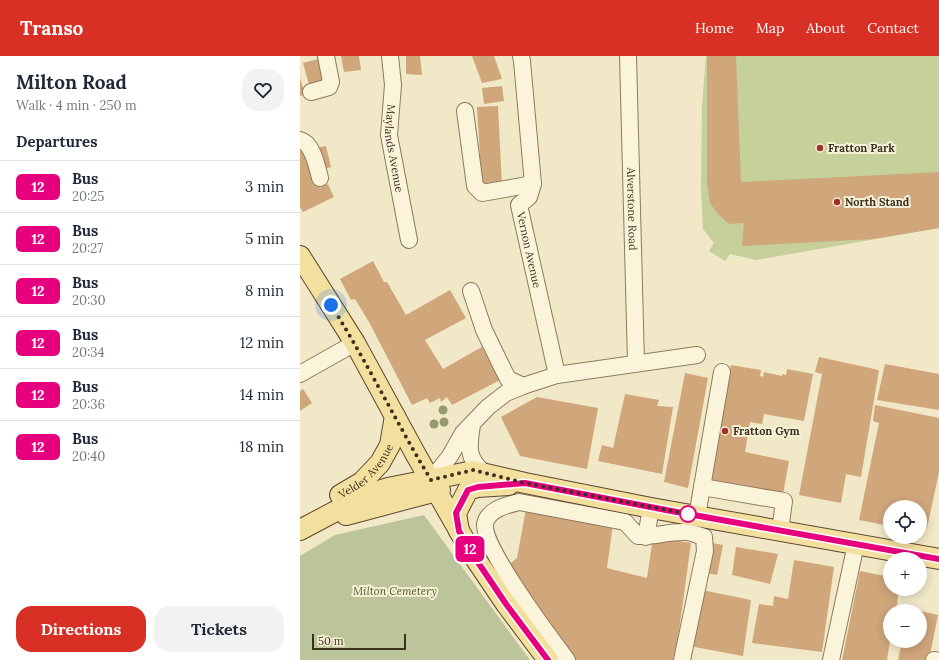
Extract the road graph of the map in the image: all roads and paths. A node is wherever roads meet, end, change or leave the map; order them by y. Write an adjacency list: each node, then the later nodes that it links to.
1 (326, 56): 5 (street)
2 (390, 56): 10 (street, Maylands Avenue)
3 (520, 56): 9 (street)
4 (628, 56): 15 (street, Alverstone Road)
5 (311, 92)
6 (465, 111): 9 (street)
7 (300, 140): 8 (street)
8 (320, 178)
9 (533, 184): 18 (street, Vernon Avenue)
10 (409, 240)
11 (300, 256): 13 (main road)
12 (471, 291): 19 (street)
13 (355, 342): 17 (street); 20 (main road)
14 (697, 355): 15 (street)
15 (636, 362): 18 (street)
16 (722, 372): 25 (street)
17 (300, 374)
18 (557, 375): 19 (street)
19 (523, 386): 21 (street)
20 (395, 416): 24 (main road); 28 (main road, Velder Avenue)
21 (472, 423): 22 (street); 24 (street)
22 (483, 472): 23 (main road); 24 (main road)
23 (525, 483): 24 (main road); 26 (main road); 29 (main road)
24 (434, 486): 28 (main road, Velder Avenue); 29 (main road)
25 (702, 487): 27 (street); 30 (street)
26 (651, 508): 27 (main road); 31 (street)
27 (697, 516): 30 (main road)
28 (300, 530)
29 (459, 531): 34 (main road)
30 (780, 531): 32 (main road)
31 (646, 537): 35 (street); 36 (street)
32 (856, 544): 33 (main road); 37 (street)
33 (939, 559)
34 (548, 660)
35 (567, 660)
36 (682, 660)
37 (831, 660)

